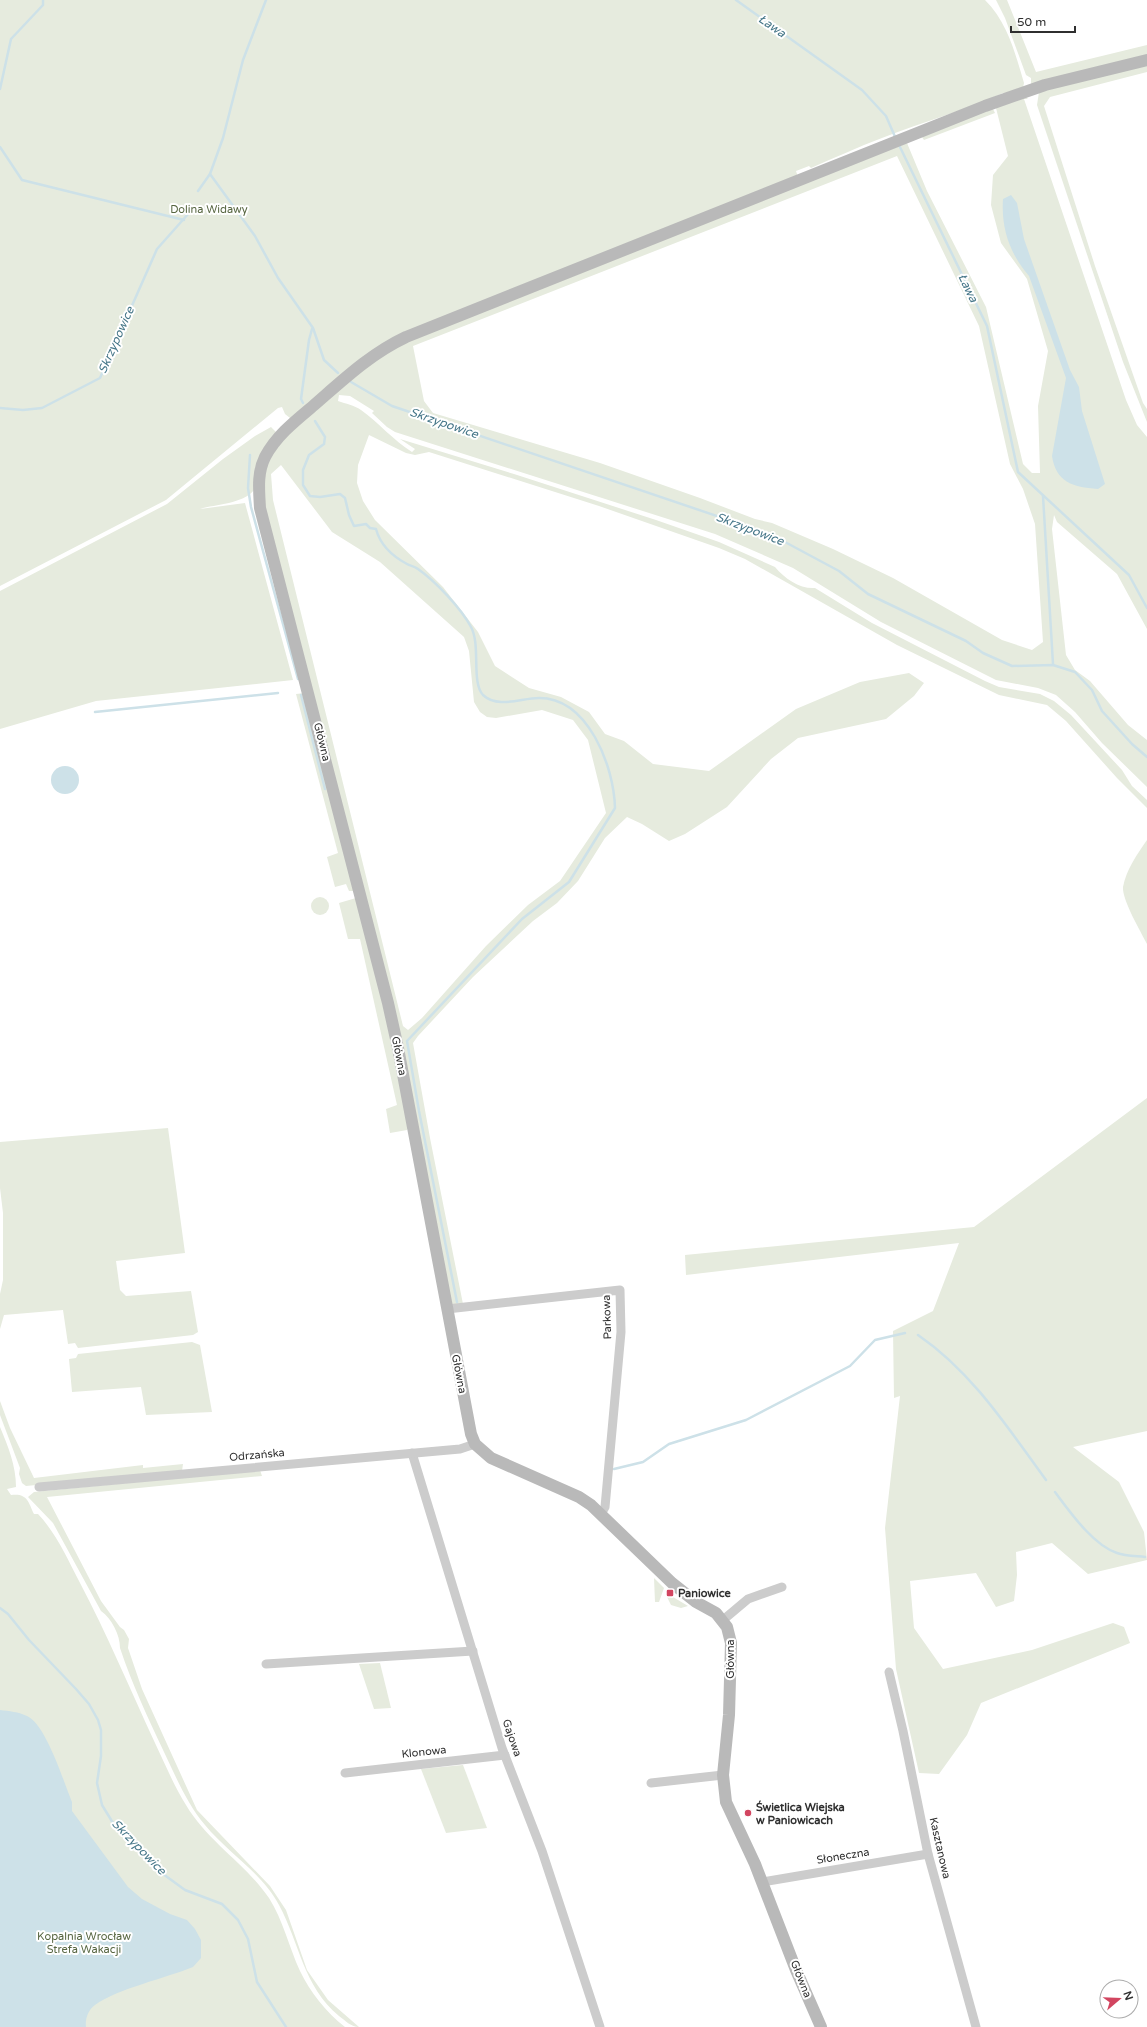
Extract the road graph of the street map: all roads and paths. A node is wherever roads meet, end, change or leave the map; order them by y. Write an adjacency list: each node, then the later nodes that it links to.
1 (1147, 60): 2 (street, Główna)
2 (447, 1309): 3 (street, Główna); 6 (street, Parkowa)
3 (475, 1444): 4 (street, Odrzańska); 6 (street, Główna)
4 (412, 1453): 5 (street, Odrzańska); 9 (street, Gajowa)
5 (39, 1488)
6 (601, 1514): 8 (street, Główna)
7 (782, 1587): 8 (street)
8 (723, 1620): 14 (street, Główna)
9 (472, 1651): 10 (street); 12 (street, Gajowa)
10 (266, 1664)
11 (889, 1672): 16 (street, Kasztanowa)
12 (505, 1755): 13 (street, Klonowa); 18 (street, Gajowa)
13 (345, 1773)
14 (723, 1774): 15 (street); 17 (street, Główna)
15 (651, 1783)
16 (928, 1854): 17 (street, Słoneczna); 20 (street, Kasztanowa)
17 (762, 1882): 19 (street, Główna)
18 (600, 2027)
19 (822, 2027)
20 (976, 2027)

